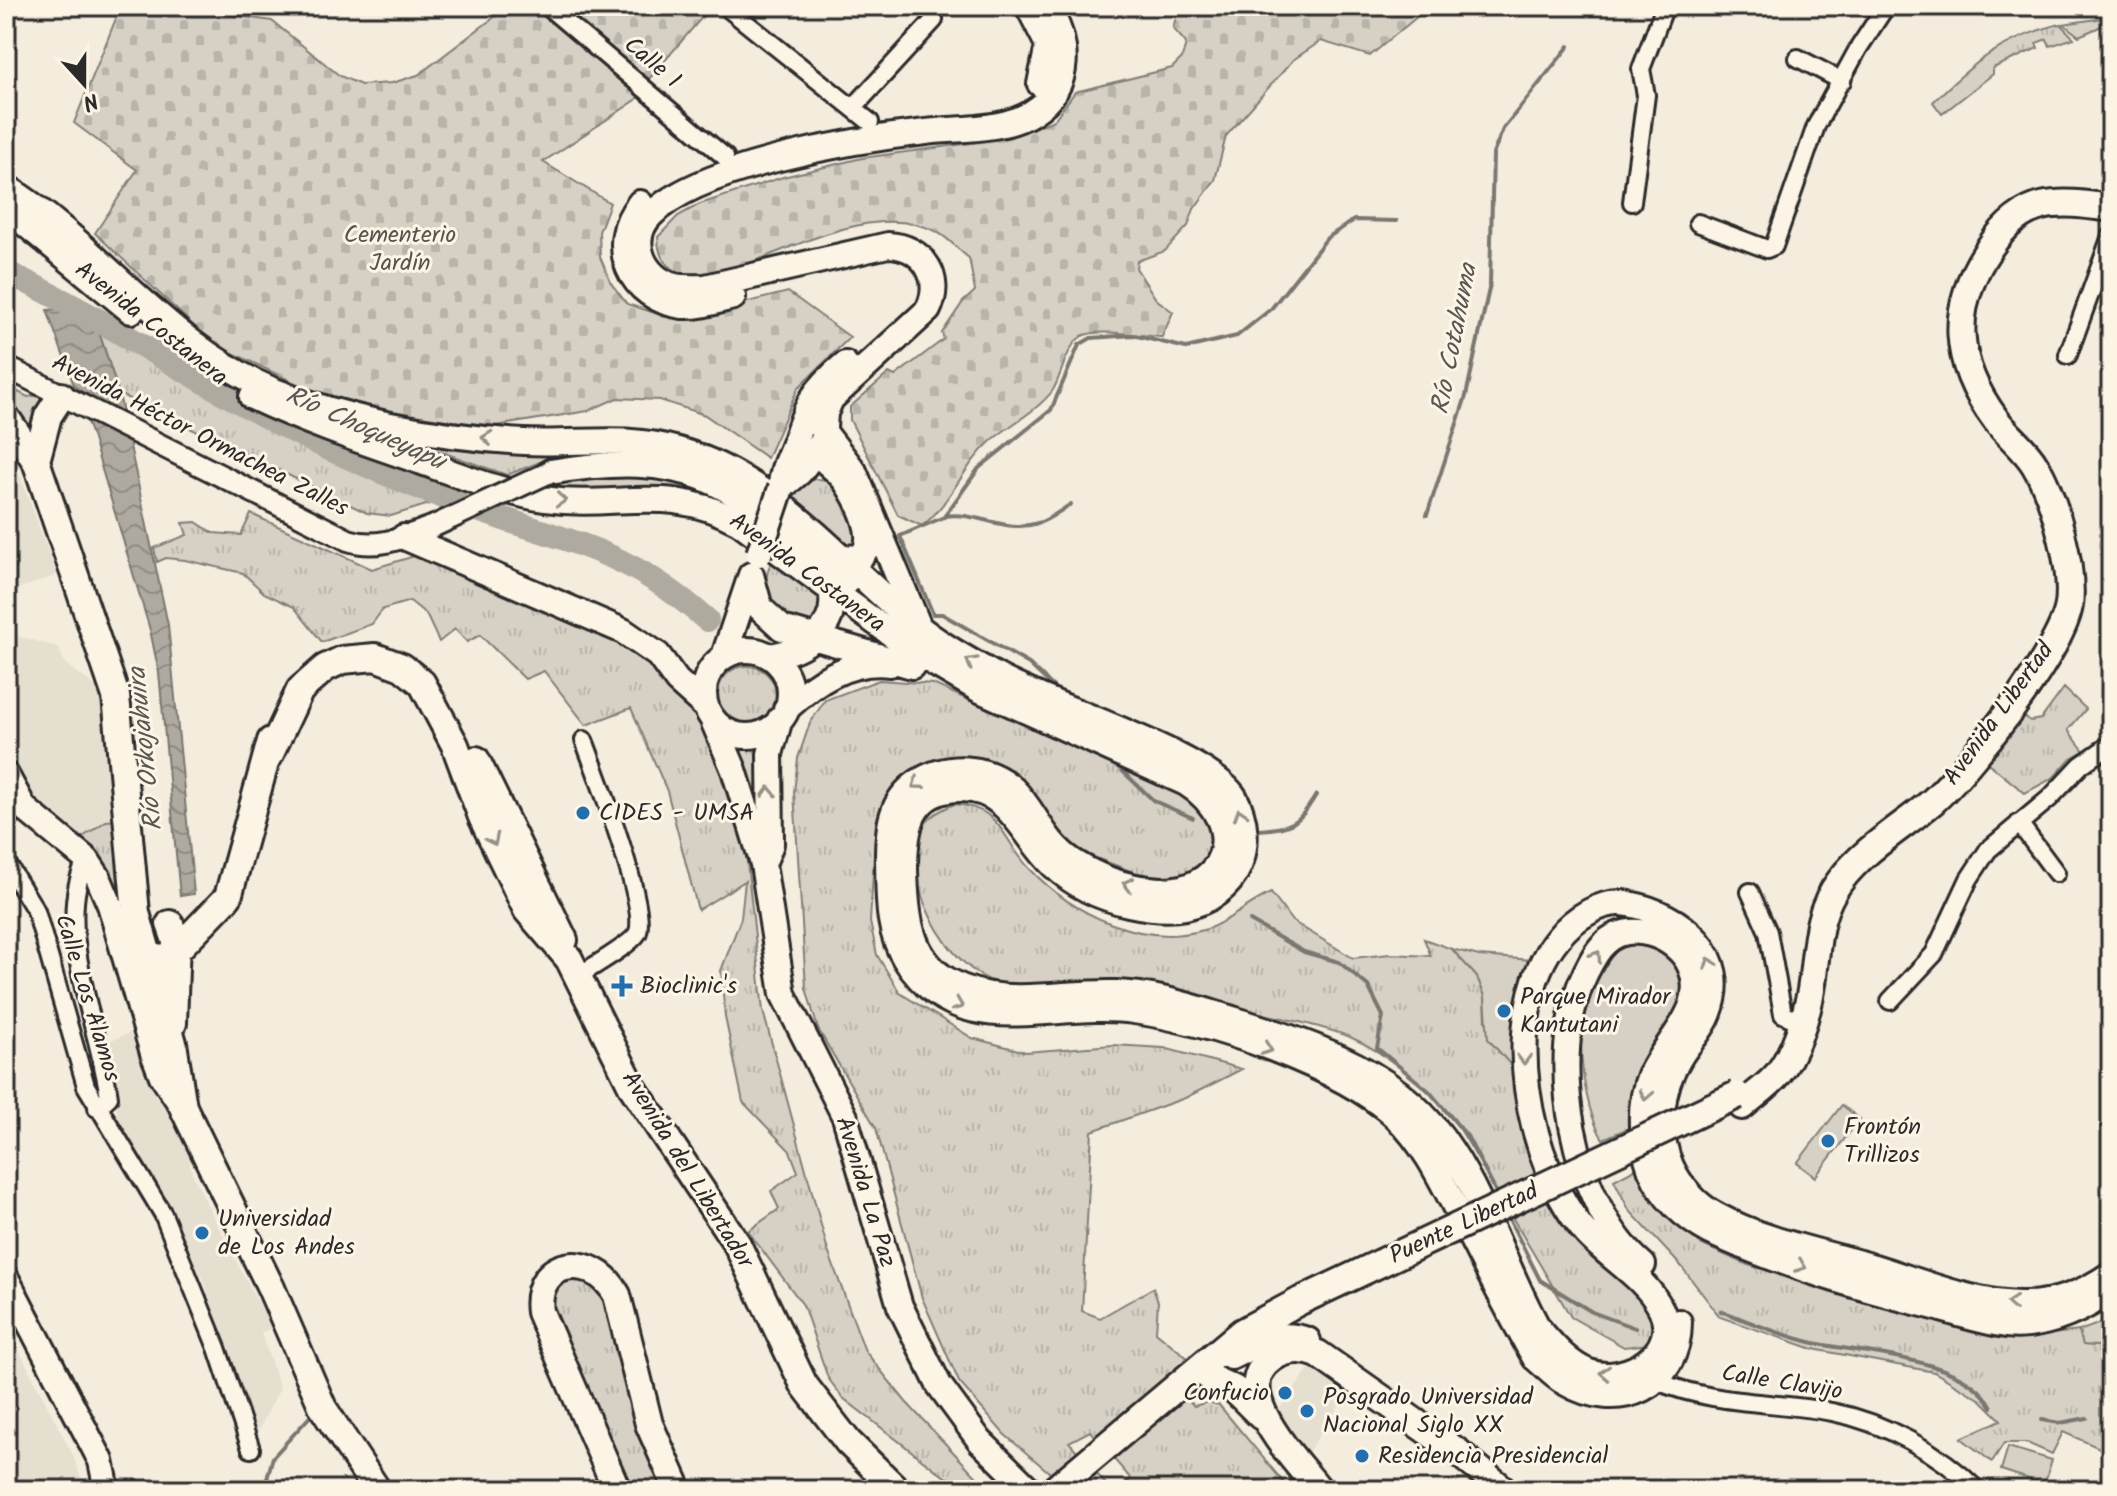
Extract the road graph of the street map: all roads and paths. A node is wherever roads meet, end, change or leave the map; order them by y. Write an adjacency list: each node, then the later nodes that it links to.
1 (547, 6): 12 (street, Calle 1)
2 (725, 6): 11 (street)
3 (926, 6): 11 (street)
4 (1028, 6): 9 (main road)
5 (1047, 6): 9 (main road)
6 (1665, 6): 14 (street)
7 (1886, 6): 10 (street)
8 (1798, 58): 10 (street)
9 (1054, 70): 11 (main road)
10 (1842, 81): 17 (street)
11 (865, 123): 12 (main road)
12 (727, 165): 23 (main road)
13 (6, 187): 24 (main road, Avenida Costanera, one-way to 13)
14 (1632, 202)
15 (6, 208): 33 (main road, Avenida Costanera, one-way to 33)
16 (2111, 208): 63 (main road, Avenida Libertad)
17 (1698, 223)
18 (2111, 236): 19 (street)
19 (2068, 355)
20 (6, 367): 21 (street, Avenida Héctor Ormachea Zalles)
21 (61, 396): 25 (main road); 30 (street, Avenida Héctor Ormachea Zalles)
22 (6, 418): 25 (main road)
23 (808, 436): 26 (main road); 28 (main road); 29 (main road); 36 (main road)
24 (649, 442): 27 (main road); 31 (main road, Avenida Costanera)
25 (36, 461): 55 (main road)
26 (834, 468): 28 (main road); 31 (main road)
27 (550, 472): 30 (street, Avenida Héctor Ormachea Zalles, bridge); 35 (main road)
28 (800, 472): 29 (main road)
29 (781, 488): 32 (main road, bridge)
30 (404, 537): 39 (main road)
31 (842, 558): 36 (main road, Avenida Costanera)
32 (755, 564): 34 (main road); 37 (main road)
33 (831, 591): 35 (main road, Avenida Costanera); 37 (main road)
34 (745, 600): 38 (main road); 40 (main road)
35 (860, 604): 37 (main road); 42 (main road)
36 (919, 628): 45 (main road, Avenida Costanera, one-way to 36)
37 (814, 637): 38 (main road); 41 (main road)
38 (764, 654): 40 (main road); 44 (main road)
39 (658, 655): 40 (main road); 43 (main road)
40 (719, 660): 43 (main road)
41 (912, 666): 42 (main road); 44 (main road)
42 (944, 667): 45 (main road)
43 (709, 713): 44 (main road); 52 (main road, Avenida La Paz)
44 (783, 714): 52 (main road, Avenida La Paz, one-way to 44)
45 (1097, 736): 54 (main road); 54 (main road, one-way to 45)
46 (584, 740): 61 (street)
47 (2111, 744): 49 (street)
48 (6, 775): 50 (main road)
49 (2019, 823): 53 (street); 62 (street)
50 (87, 860): 66 (main road); 67 (street)
51 (6, 862): 67 (street, Calle Los Alamos)
52 (763, 864): 85 (main road, Avenida La Paz)
53 (2056, 873)
54 (1213, 883): 76 (main road)
55 (133, 885): 58 (main road); 59 (main road)
56 (1750, 892): 63 (street)
57 (204, 922): 58 (main road); 60 (main road, Avenida del Libertador); 61 (main road, Avenida del Libertador)
58 (170, 924): 60 (main road)
59 (146, 954): 60 (main road); 64 (main road)
60 (175, 954): 64 (main road)
61 (574, 968): 84 (main road, Avenida del Libertador)
62 (1890, 1001)
63 (1802, 1023): 65 (main road, Avenida Libertad)
64 (173, 1043): 66 (main road)
65 (1744, 1098): 71 (main road, Puente Libertad)
66 (183, 1107): 81 (main road)
67 (97, 1108): 79 (street, Calle Los Alamos)
68 (2111, 1274): 76 (main road, one-way to 76)
69 (6, 1278): 80 (main road)
70 (2111, 1290): 76 (main road, one-way to 70)
71 (1303, 1308): 72 (main road); 73 (main road, Puente Libertad); 75 (main road, Puente Libertad)
72 (1312, 1347): 73 (main road); 74 (main road); 89 (main road)
73 (1231, 1356): 75 (main road)
74 (1274, 1357): 75 (main road); 78 (main road)
75 (1206, 1372): 77 (main road); 78 (main road)
76 (1650, 1373): 90 (street, Calle Clavijo)
77 (1184, 1394): 86 (main road); 87 (main road)
78 (1272, 1428): 88 (main road)
79 (251, 1449)
80 (107, 1490)
81 (377, 1490)
82 (617, 1490): 83 (main road)
83 (678, 1490)
84 (897, 1490)
85 (1030, 1490)
86 (1054, 1490)
87 (1077, 1490)
88 (1319, 1490)
89 (1504, 1490)
90 (1977, 1490)

